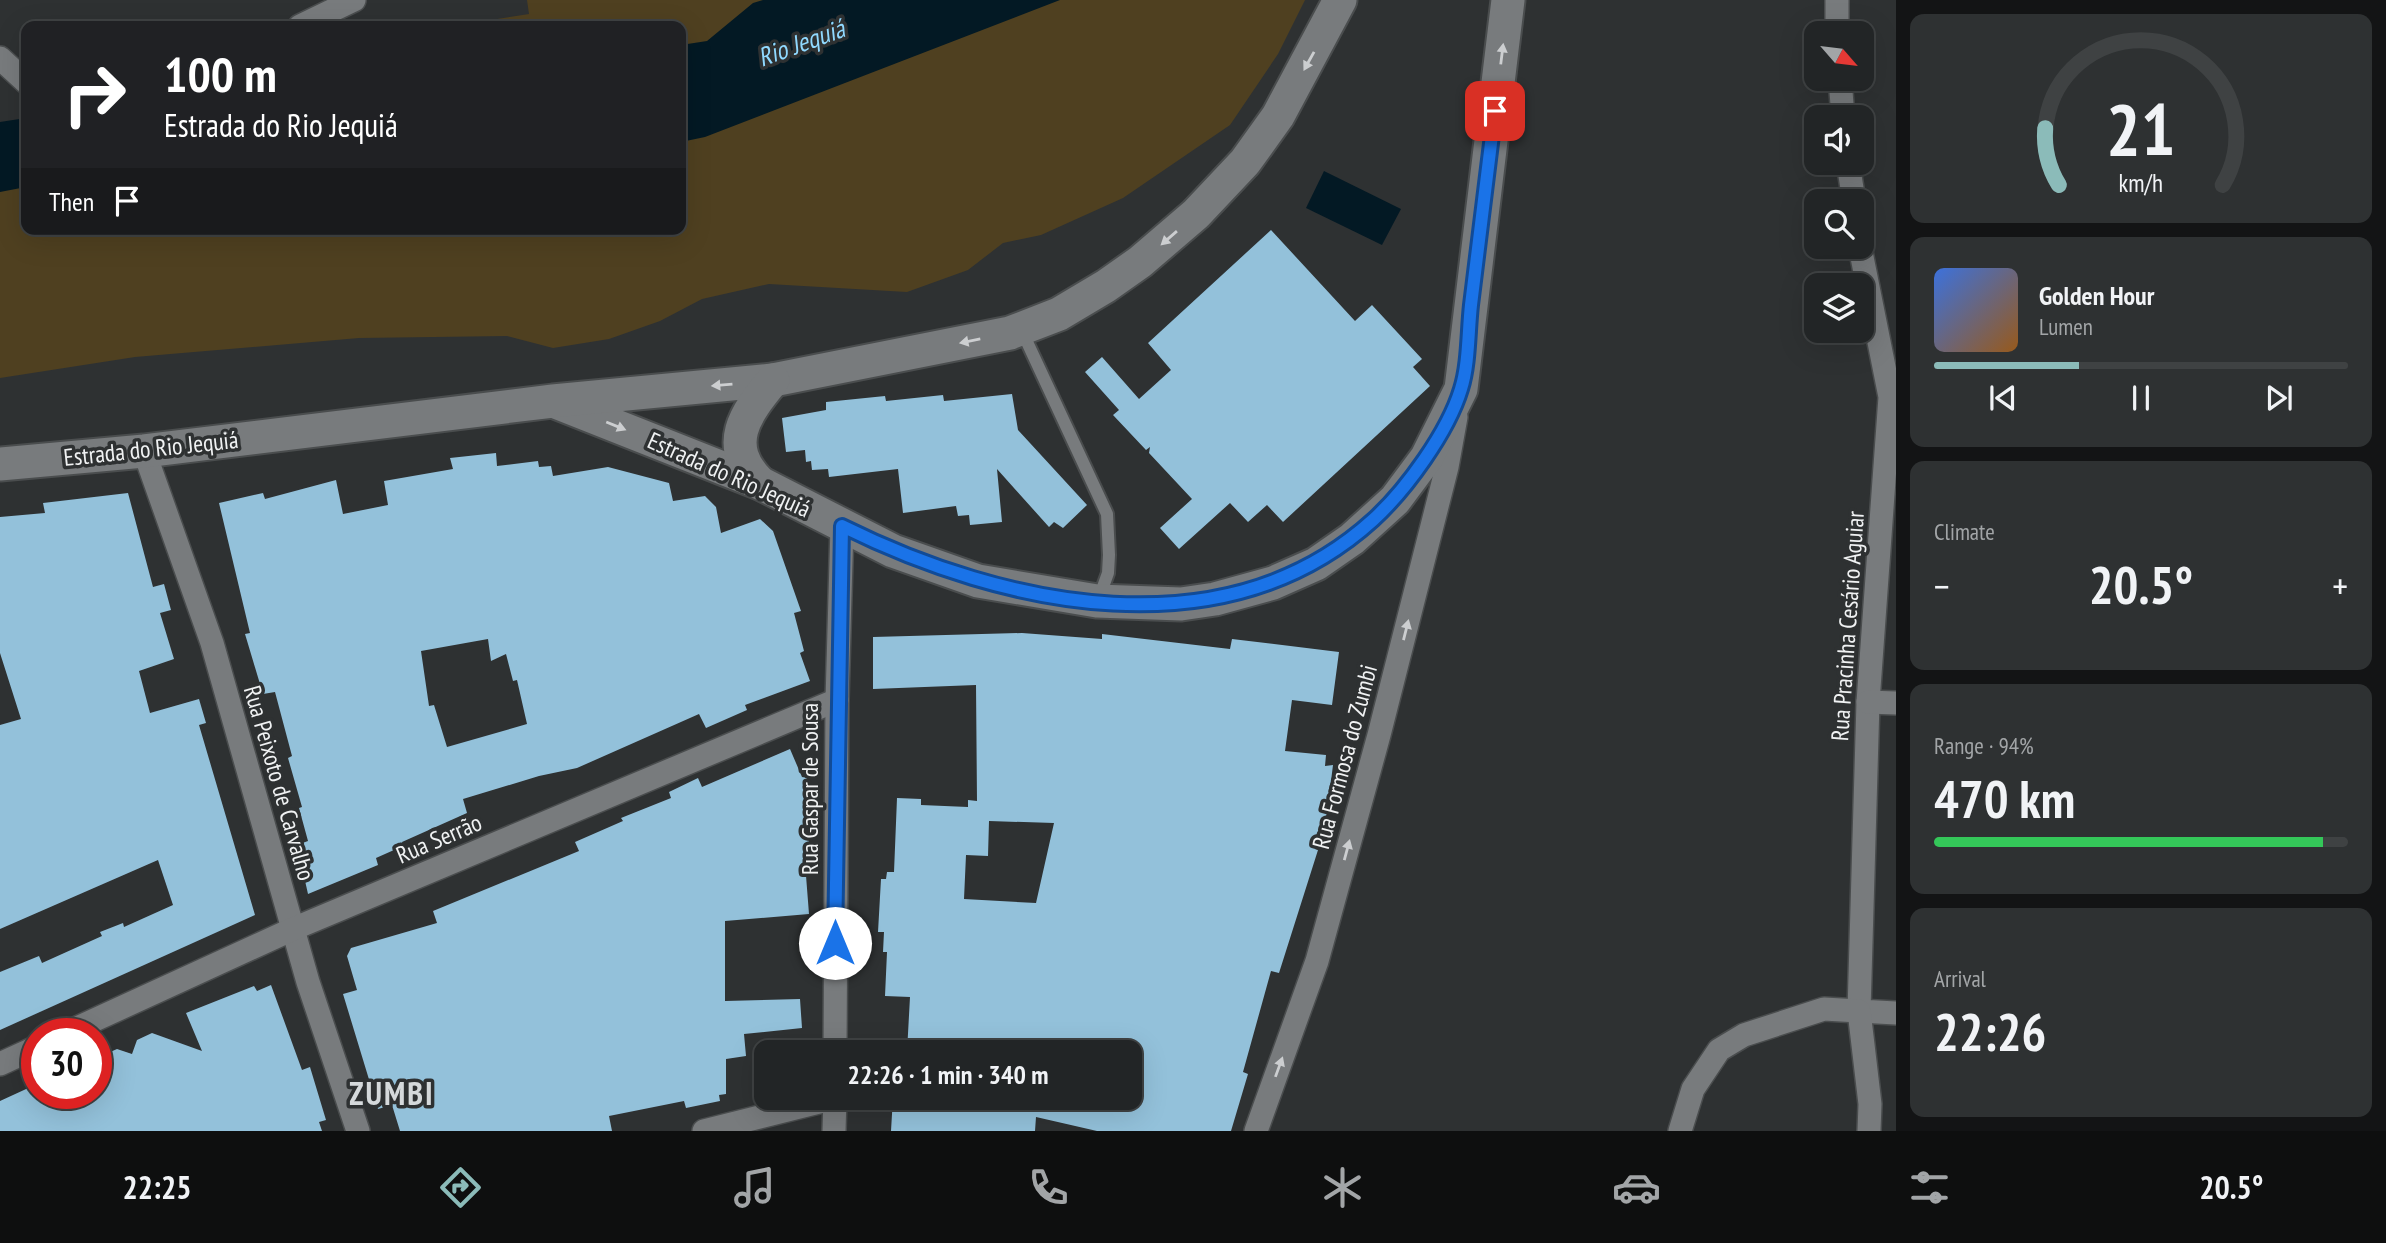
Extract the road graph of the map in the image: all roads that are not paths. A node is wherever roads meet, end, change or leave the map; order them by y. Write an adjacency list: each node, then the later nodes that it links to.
1 (354, 0): 5 (street)
2 (1340, 0): 8 (main road, Estrada do Rio Jequiá, one-way to 8)
3 (1508, 0): 10 (main road, Estrada do Rio Jequiá, one-way to 3)
4 (1837, 0): 6 (street)
5 (310, 21)
6 (1838, 21)
7 (1863, 259): 11 (street, Rua Pracinha Cesário Aguiar)
8 (1021, 329): 9 (main road, Estrada do Rio Jequiá, one-way to 9); 17 (lane)
9 (773, 380): 12 (main road, Estrada do Rio Jequiá, one-way to 12); 15 (main road)
10 (1461, 389): 17 (main road, Estrada do Rio Jequiá); 33 (street, Rua Formosa do Zumbi, one-way to 10)
11 (1893, 397): 19 (street, Rua Pracinha Cesário Aguiar)
12 (553, 401): 13 (main road, Estrada do Rio Jequiá); 15 (main road, Estrada do Rio Jequiá, one-way to 15)
13 (144, 451): 14 (main road, Estrada do Rio Jequiá); 21 (street, Rua Peixoto de Carvalho)
14 (0, 464)
15 (760, 483): 16 (main road, Estrada do Rio Jequiá)
16 (842, 526): 17 (main road, Estrada do Rio Jequiá); 18 (street, Rua Gaspar de Sousa)
17 (1097, 601)
18 (837, 700): 21 (street, Rua Serrão); 25 (street, Rua Gaspar de Sousa)
19 (1868, 702): 20 (street); 22 (street, Rua Pracinha Cesário Aguiar)
20 (1896, 703)
21 (293, 929): 24 (street, Rua Serrão); 30 (street, Rua Peixoto de Carvalho)
22 (1859, 1011): 23 (street); 34 (street); 35 (street, Rua Pracinha Cesário Aguiar)
23 (1896, 1013)
24 (99, 1018)
25 (835, 1040)
26 (21, 1054): 27 (street)
27 (0, 1063)
28 (785, 1110): 31 (street)
29 (835, 1110): 32 (street)
30 (358, 1131)
31 (704, 1131)
32 (834, 1131)
33 (1256, 1131)
34 (1680, 1131)
35 (1869, 1131)

